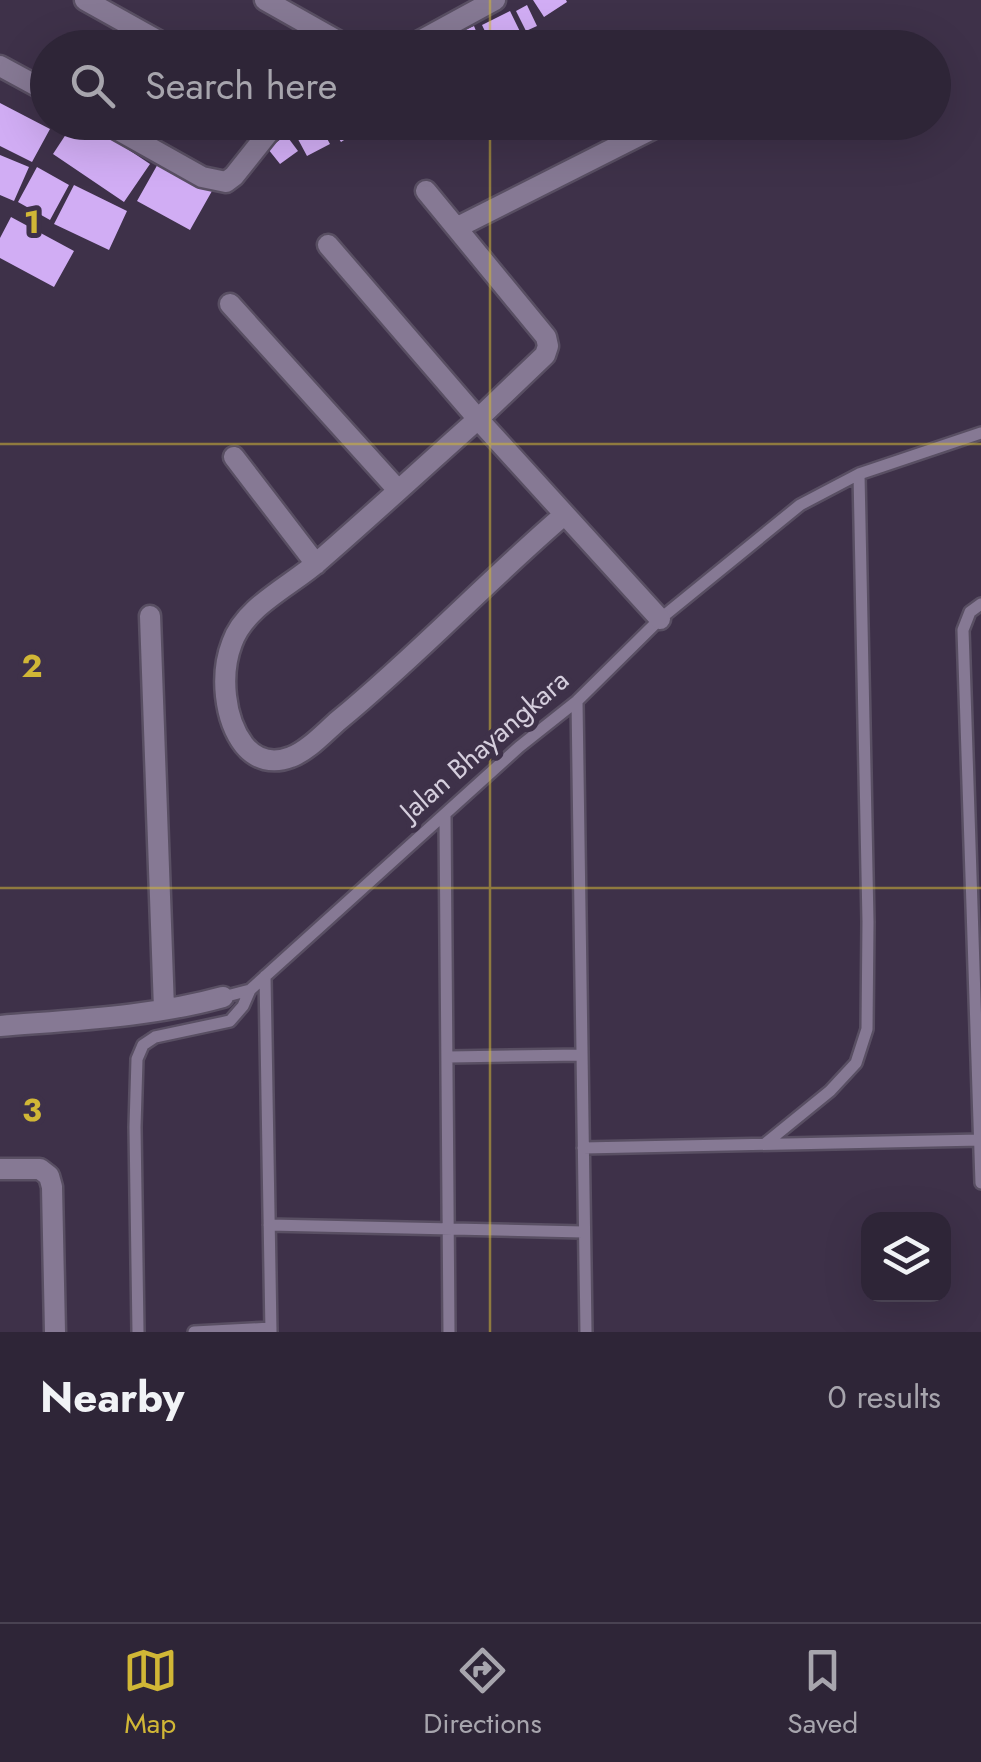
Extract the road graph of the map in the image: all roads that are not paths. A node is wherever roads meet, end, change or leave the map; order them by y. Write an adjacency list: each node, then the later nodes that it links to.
1 (85, 0): 5 (street)
2 (266, 0): 6 (street)
3 (459, 0): 4 (street)
4 (487, 5): 7 (street)
5 (139, 30)
6 (318, 30)
7 (441, 30)
8 (0, 66): 9 (street)
9 (30, 82)
10 (136, 140): 11 (street)
11 (263, 140)
12 (630, 140): 14 (street)
13 (426, 191): 14 (street)
14 (458, 227): 17 (street)
15 (328, 245): 17 (street)
16 (230, 304): 21 (street)
17 (478, 419): 21 (street); 22 (street)
18 (981, 433): 20 (lane, Jalan Bhayangkara)
19 (234, 457): 23 (street)
20 (859, 474): 26 (lane, Jalan Bhayangkara); 37 (lane)
21 (398, 490): 23 (street)
22 (564, 515): 23 (street); 26 (street)
23 (316, 564)
24 (981, 604): 36 (lane)
25 (150, 616): 32 (street)
26 (660, 619): 27 (lane, Jalan Bhayangkara)
27 (577, 701): 28 (lane, Jalan Bhayangkara); 34 (lane)
28 (445, 816): 29 (lane, Jalan Bhayangkara); 35 (lane)
29 (266, 976): 30 (lane, Jalan Bhayangkara); 41 (lane)
30 (250, 990): 31 (lane, Jalan Bhayangkara); 46 (lane)
31 (223, 997): 32 (street, Jalan Bhayangkara)
32 (164, 1009): 33 (street, Jalan Bhayangkara)
33 (0, 1026)
34 (582, 1055): 35 (lane); 38 (lane)
35 (449, 1057): 42 (lane)
36 (979, 1140): 37 (lane); 40 (lane)
37 (766, 1142): 38 (lane)
38 (583, 1148): 43 (lane)
39 (0, 1170): 45 (street)
40 (981, 1183)
41 (269, 1225): 42 (lane); 44 (lane)
42 (448, 1230): 43 (lane); 48 (lane)
43 (583, 1232): 49 (lane)
44 (271, 1330): 47 (lane)
45 (55, 1332)
46 (138, 1332)
47 (194, 1332)
48 (449, 1332)
49 (586, 1332)

